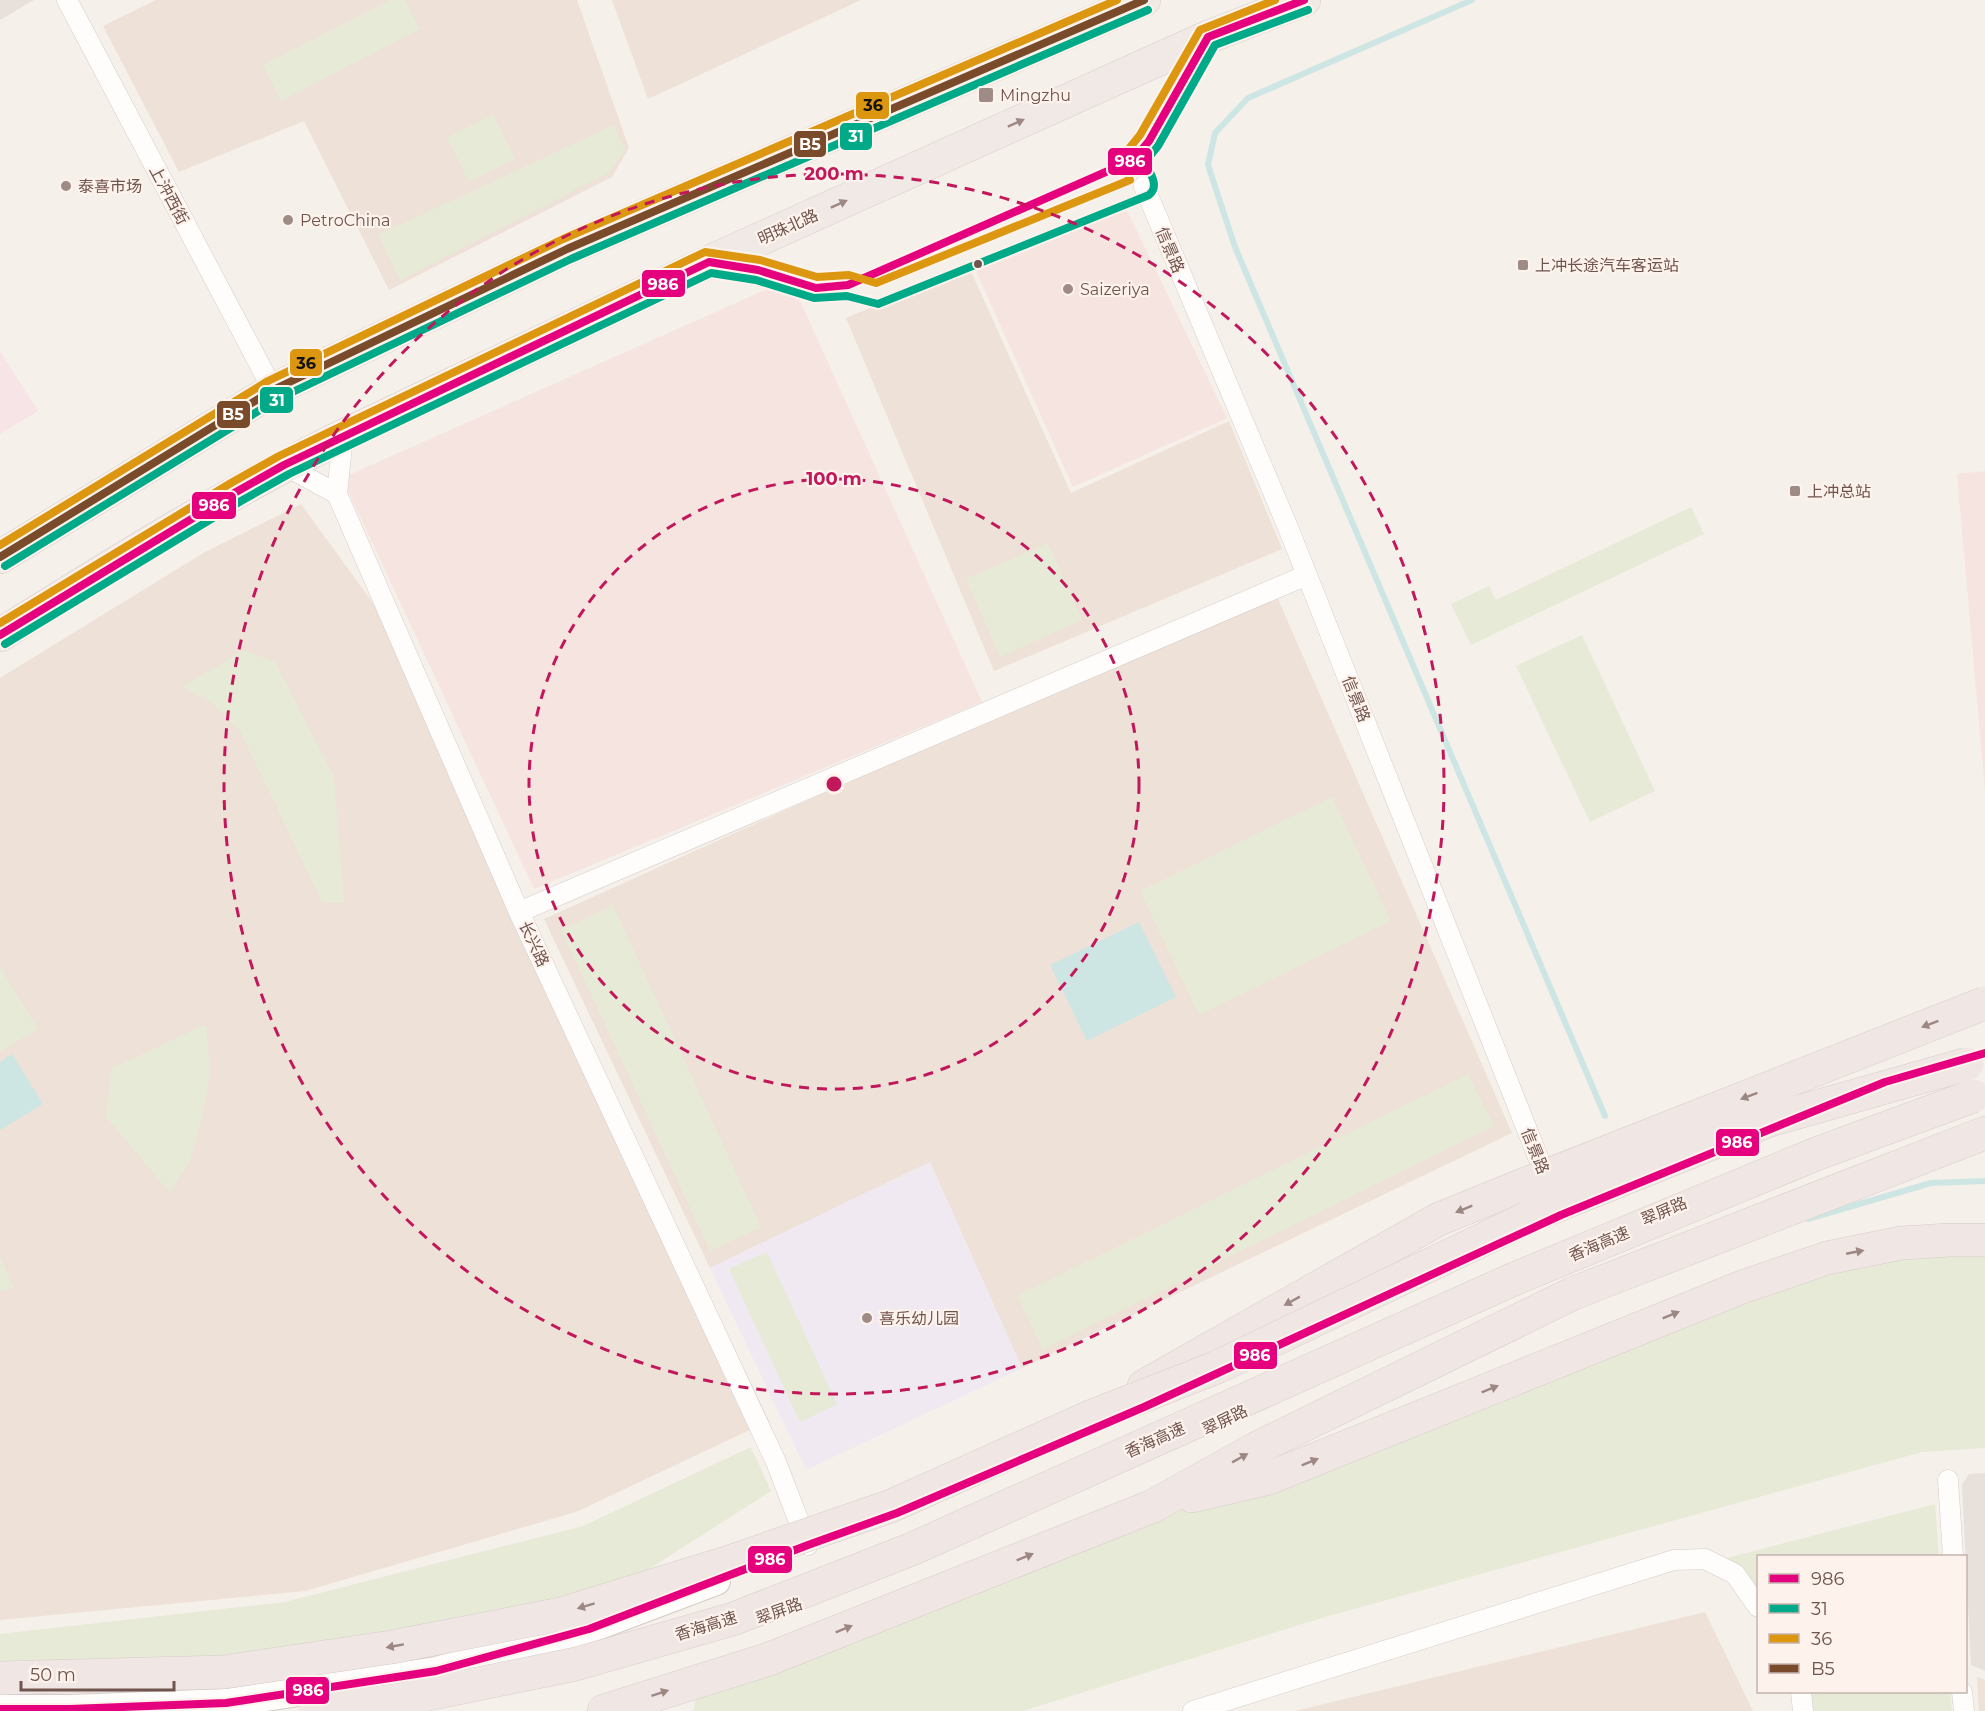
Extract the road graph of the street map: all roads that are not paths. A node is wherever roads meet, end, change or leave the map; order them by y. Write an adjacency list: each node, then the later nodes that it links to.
1 (67, 0): 5 (street, 上沖西街)
2 (1144, 0): 5 (highway)
3 (1304, 0): 6 (highway, 明珠北路, one-way to 3)
4 (1144, 186): 10 (street, 信景路)
5 (273, 390): 9 (highway)
6 (343, 436): 7 (highway, 明珠北路); 8 (street, 长兴路)
7 (284, 465): 8 (street); 11 (highway, 明珠北路)
8 (337, 494): 12 (street, 长兴路)
9 (0, 557)
10 (1307, 575): 12 (street); 18 (street, 信景路)
11 (0, 636)
12 (519, 912): 23 (street, 长兴路)
13 (1985, 1003): 20 (highway, one-way to 20, bridge)
14 (1985, 1053): 18 (main road)
15 (1985, 1060): 20 (highway, bridge)
16 (1985, 1090): 30 (highway, 香海高速, bridge); 31 (main road, 翠屏路)
17 (1985, 1132): 22 (highway, one-way to 17)
18 (1561, 1215): 23 (main road)
19 (1985, 1240): 22 (highway, one-way to 19)
20 (1092, 1416): 26 (highway, one-way to 26, bridge)
21 (1948, 1480): 24 (street)
22 (1153, 1506): 32 (highway, one-way to 22)
23 (808, 1545): 29 (main road)
24 (1953, 1555)
25 (1757, 1606): 33 (street)
26 (0, 1678)
27 (1801, 1693): 34 (street)
28 (1962, 1693): 35 (street)
29 (0, 1708)
30 (315, 1711)
31 (412, 1711)
32 (604, 1711)
33 (1193, 1711)
34 (1803, 1711)
35 (1964, 1711)

